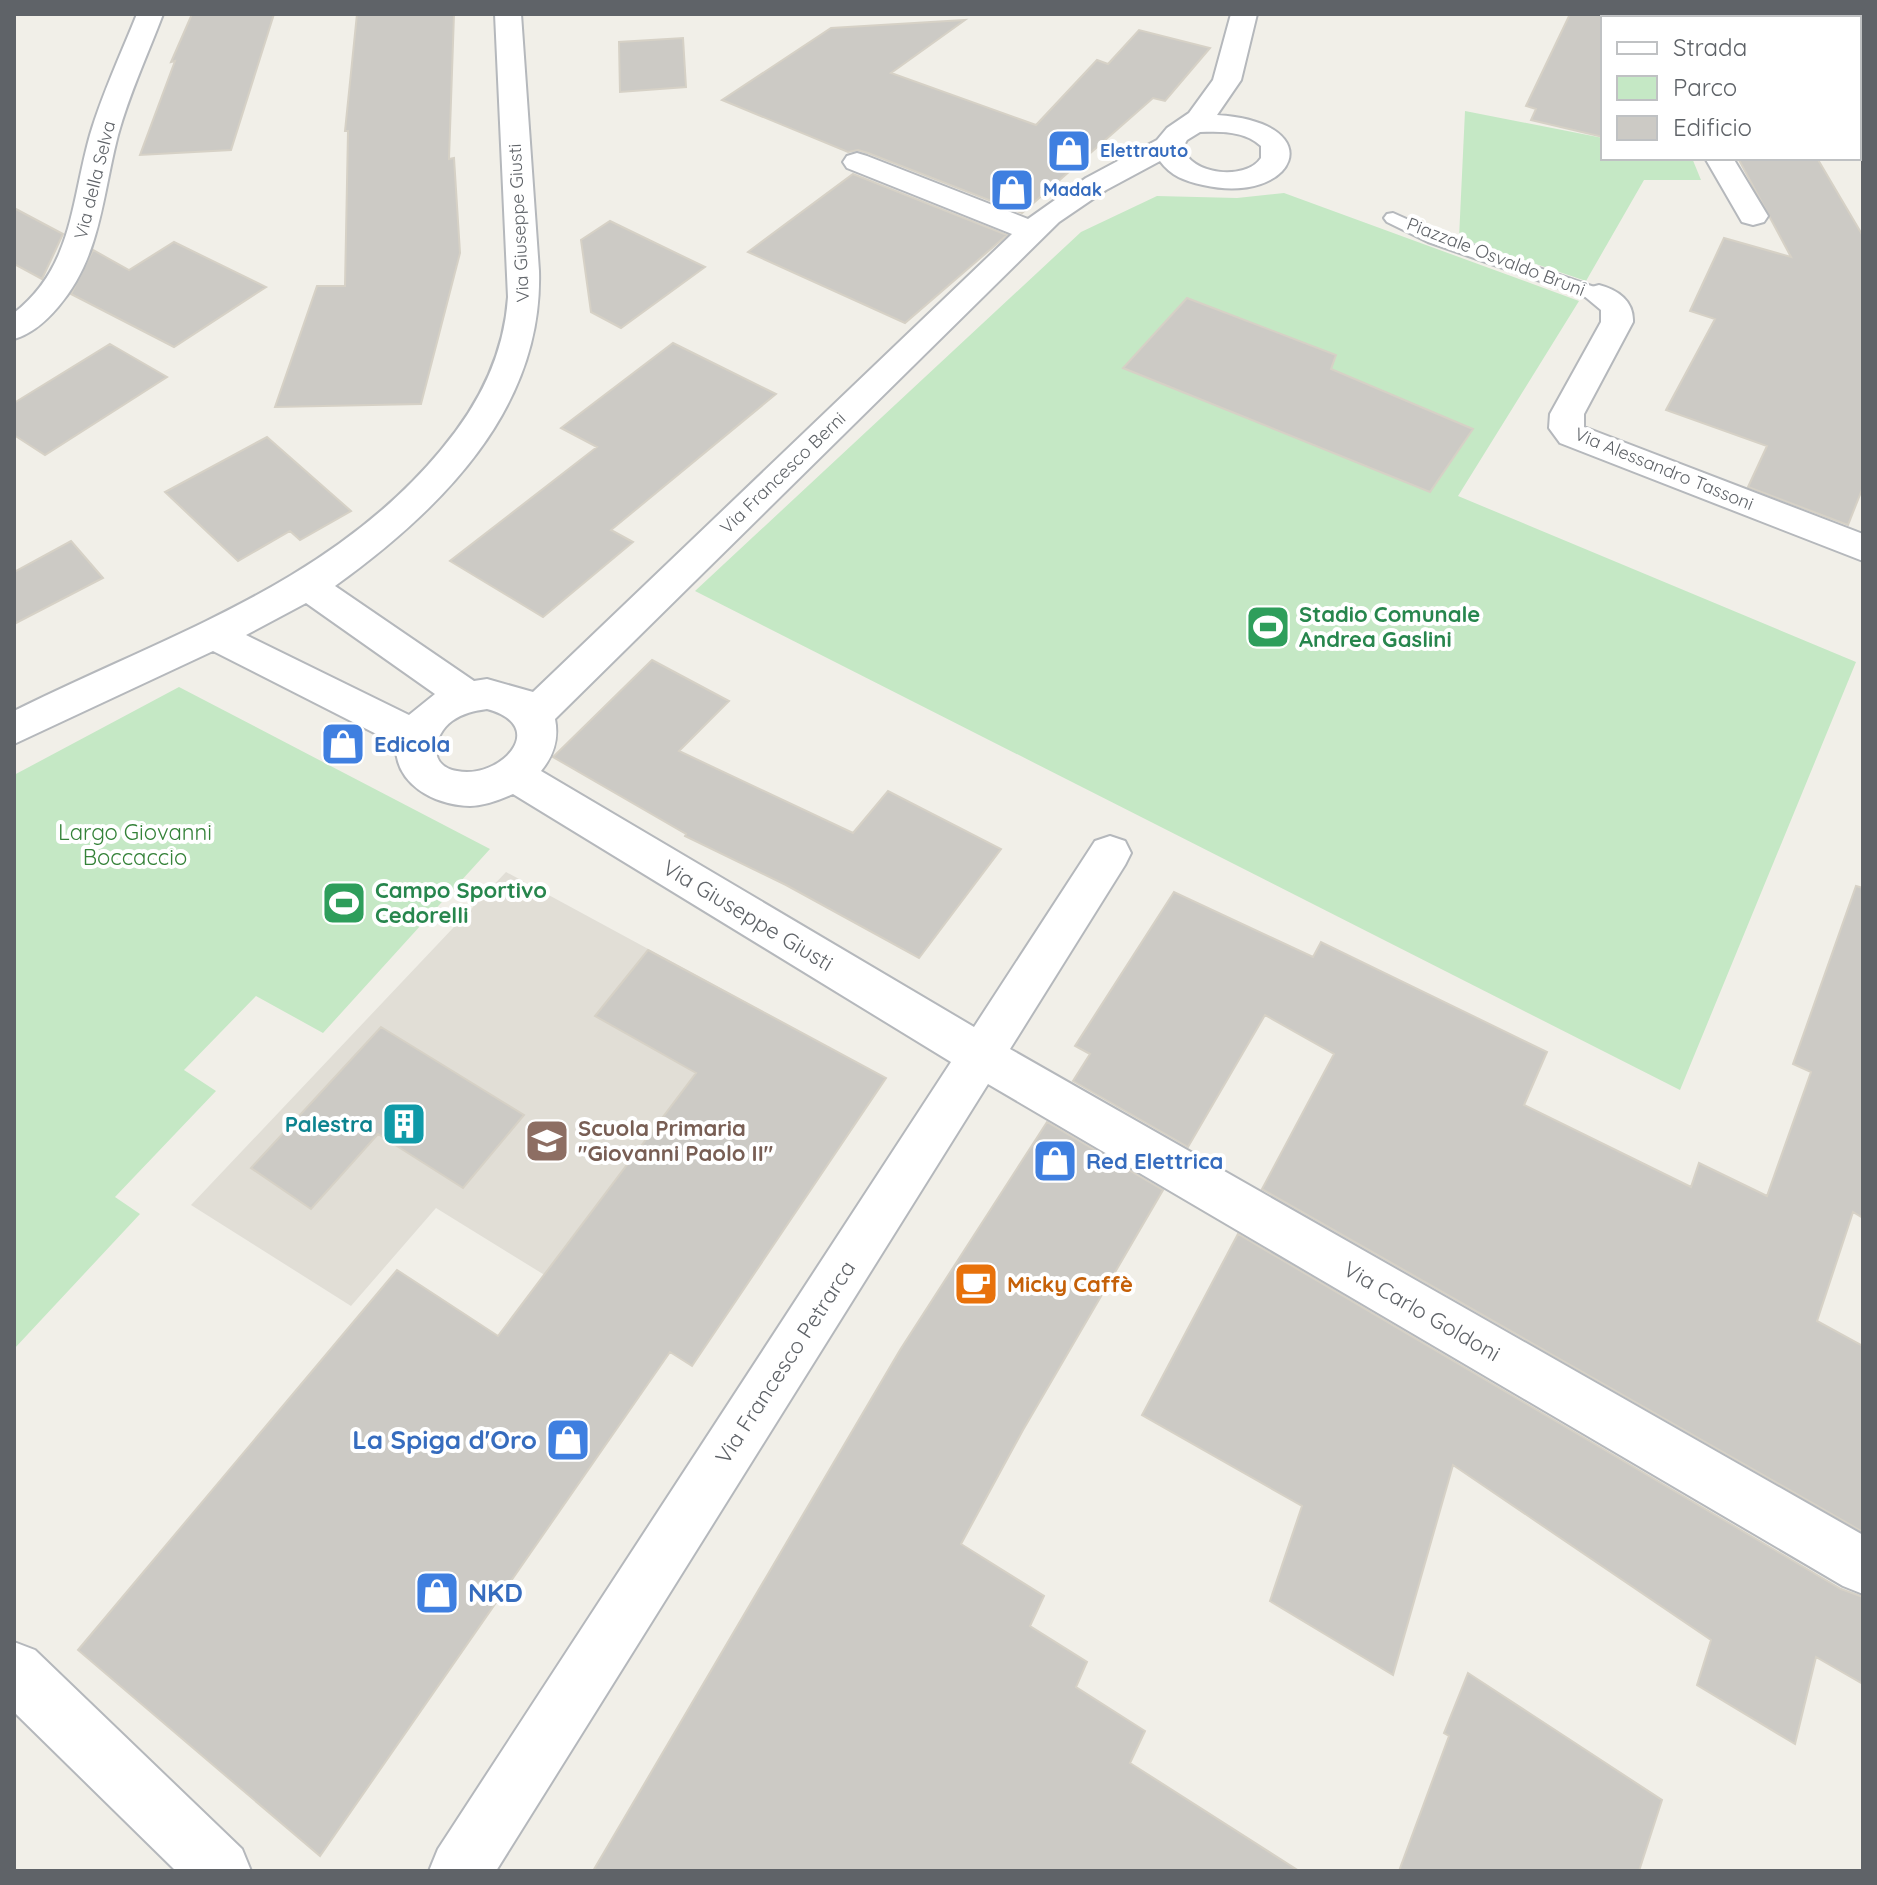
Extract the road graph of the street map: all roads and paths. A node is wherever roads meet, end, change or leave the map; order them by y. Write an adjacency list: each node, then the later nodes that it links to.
1 (150, 14): 16 (street, Via della Selva)
2 (508, 14): 18 (street, Via Giuseppe Giusti)
3 (1244, 14): 4 (street, Via Francesco Berni)
4 (1227, 82): 5 (street, Via Francesco Berni); 6 (street, Via Francesco Berni)
5 (1195, 124): 6 (street); 7 (street, Via Francesco Berni)
6 (1245, 126): 10 (street, Via Francesco Berni)
7 (1169, 145): 10 (street); 11 (street, Via Francesco Berni)
8 (1720, 160): 12 (street)
9 (857, 162): 14 (street)
10 (1203, 177): 11 (street, Via Francesco Berni)
11 (1067, 202): 14 (street, Via Francesco Berni)
12 (1753, 216)
13 (1393, 218): 15 (lane, Piazzale Osvaldo Bruni)
14 (1031, 231): 21 (street, Via Francesco Berni)
15 (1599, 295): 17 (street, Via Alessandro Tassoni)
16 (14, 329)
17 (1863, 548)
18 (309, 586): 19 (street, Via Giuseppe Giusti); 20 (street)
19 (213, 635): 22 (street); 23 (street)
20 (467, 696): 21 (street); 23 (street)
21 (535, 714): 24 (street)
22 (14, 729)
23 (417, 737): 24 (street)
24 (514, 775): 26 (street, Via Giuseppe Giusti)
25 (1110, 853): 26 (street, Via Francesco Petrarca)
26 (981, 1056): 27 (street, Via Carlo Goldoni); 30 (street, Via Francesco Petrarca)
27 (1863, 1566)
28 (14, 1671): 29 (street)
29 (220, 1871)
30 (460, 1871)

